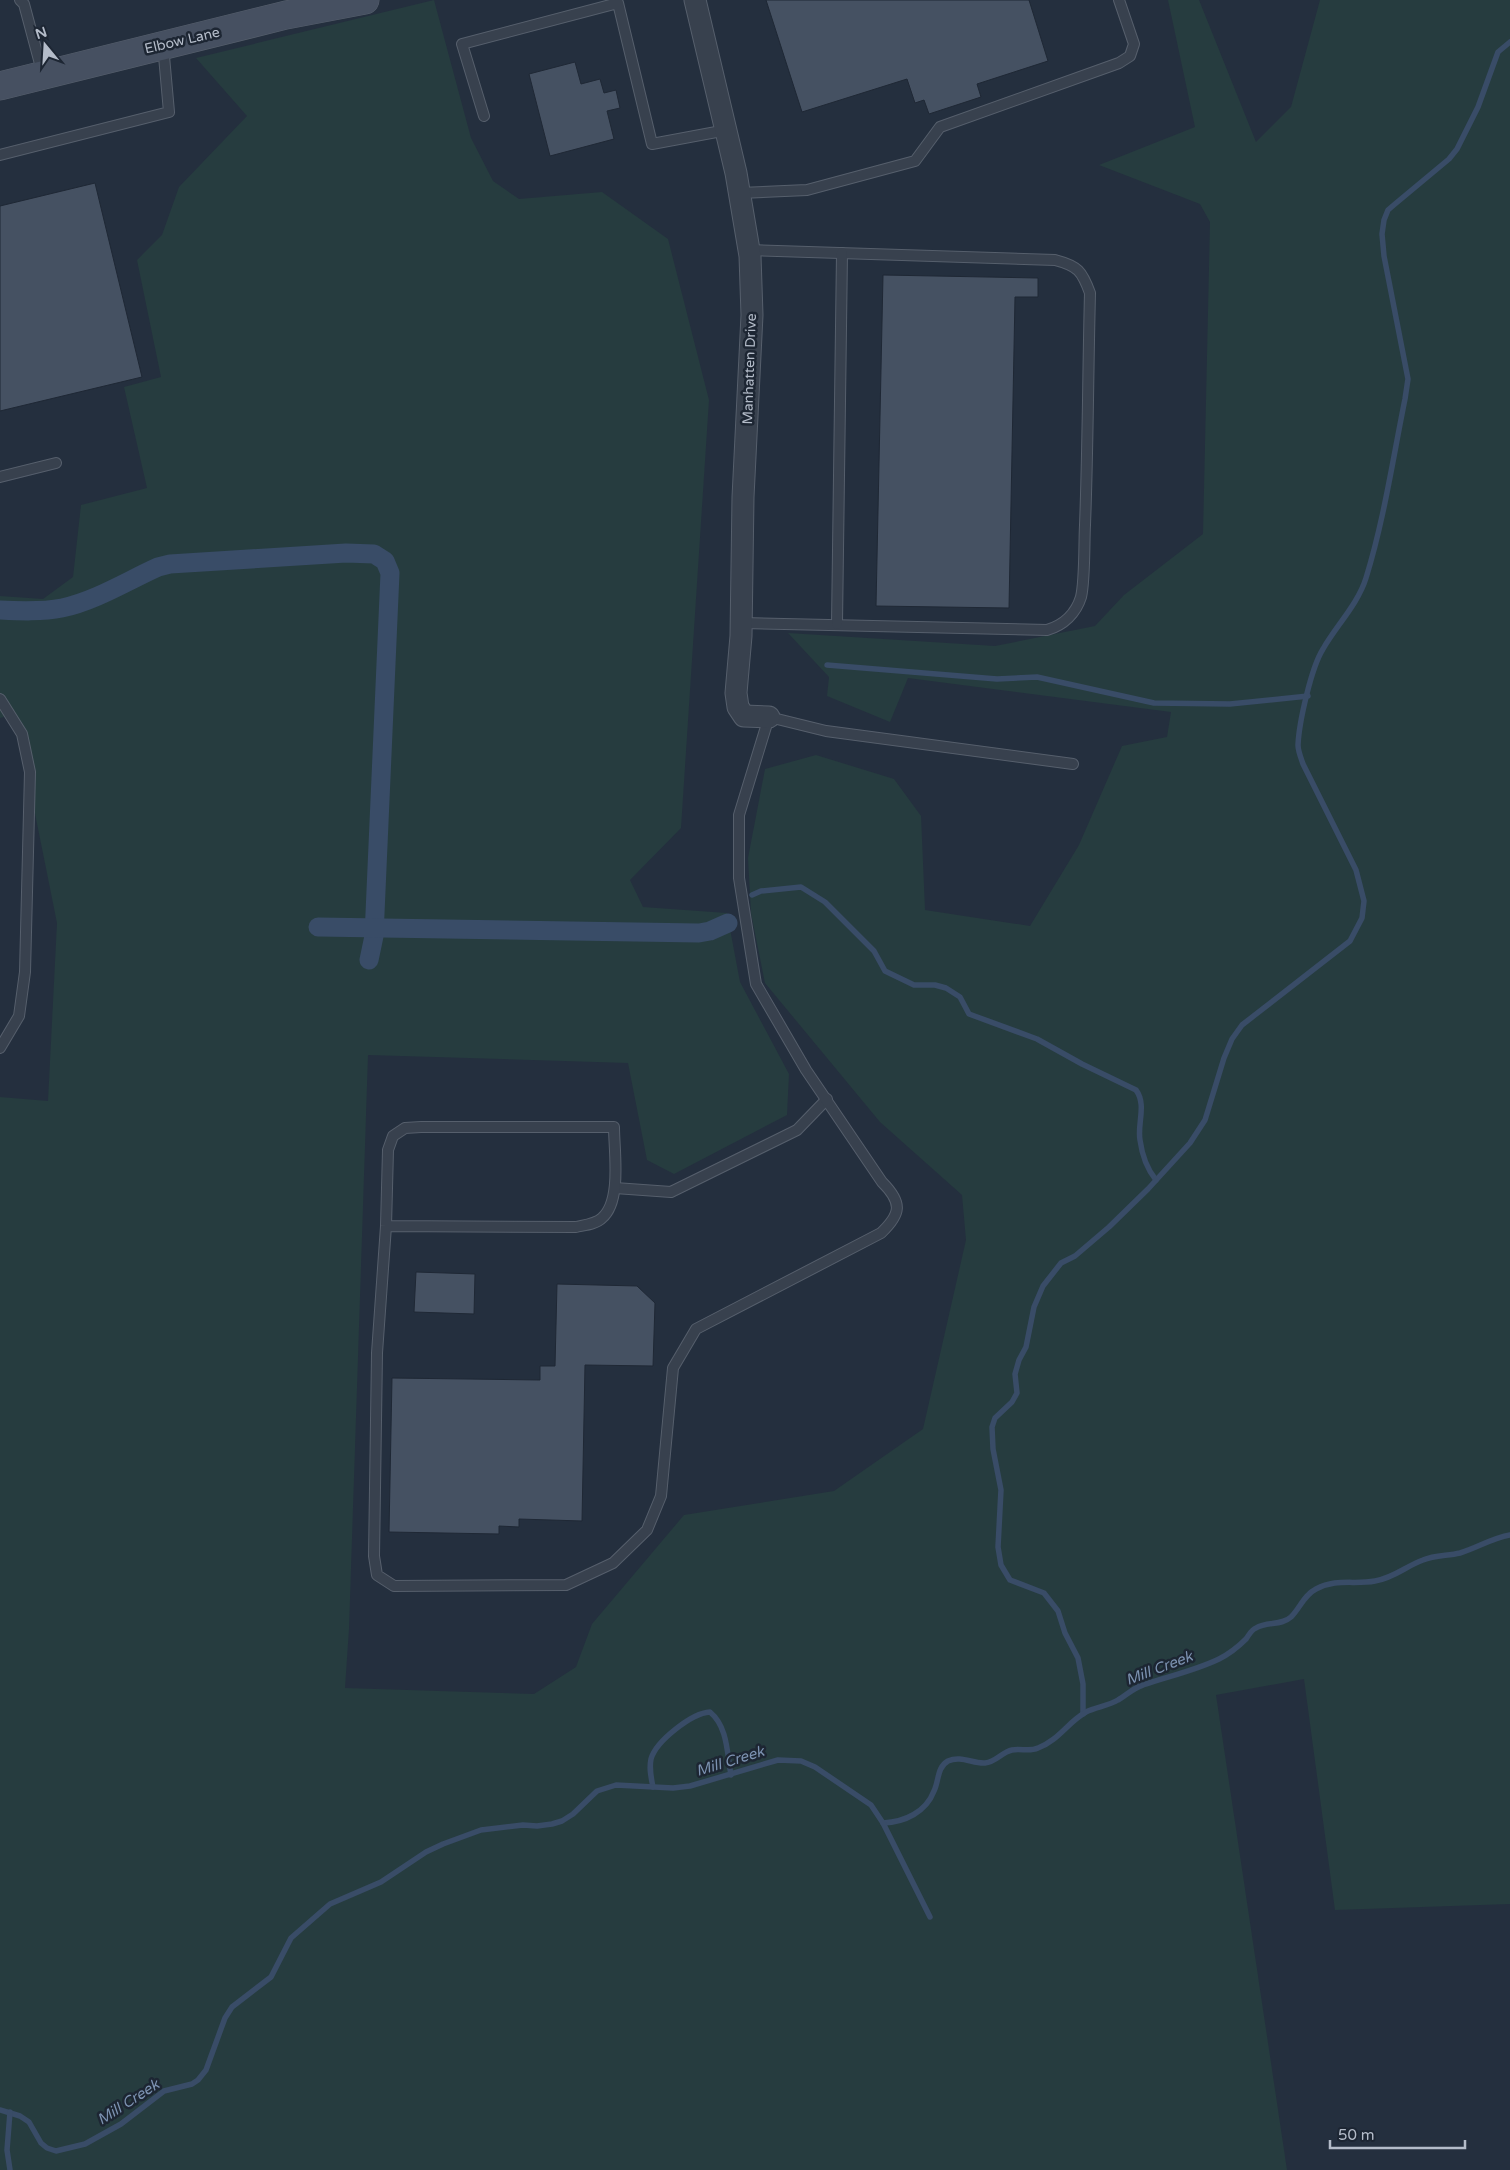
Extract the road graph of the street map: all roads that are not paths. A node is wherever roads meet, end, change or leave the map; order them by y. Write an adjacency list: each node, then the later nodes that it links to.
1 (20, 0): 6 (lane)
2 (365, 0): 5 (street, Elbow Lane)
3 (695, 0): 9 (street, Manhatten Drive)
4 (1119, 0): 11 (lane)
5 (163, 44): 6 (street, Elbow Lane); 10 (lane)
6 (43, 74): 7 (street, Elbow Lane)
7 (0, 86)
8 (484, 116): 9 (lane)
9 (726, 130): 11 (street, Manhatten Drive)
10 (0, 155)
11 (740, 193): 12 (street, Manhatten Drive)
12 (749, 250): 13 (lane); 16 (street, Manhatten Drive)
13 (842, 253): 17 (lane); 17 (lane)
14 (56, 463): 15 (lane)
15 (0, 477)
16 (742, 623): 17 (lane); 19 (street, Manhatten Drive)
17 (836, 624)
18 (0, 699): 21 (lane)
19 (769, 717): 20 (lane); 22 (lane)
20 (1073, 764)
21 (0, 1048)
22 (827, 1099): 23 (lane); 24 (lane)
23 (615, 1188): 24 (lane); 24 (lane)
24 (386, 1226)

